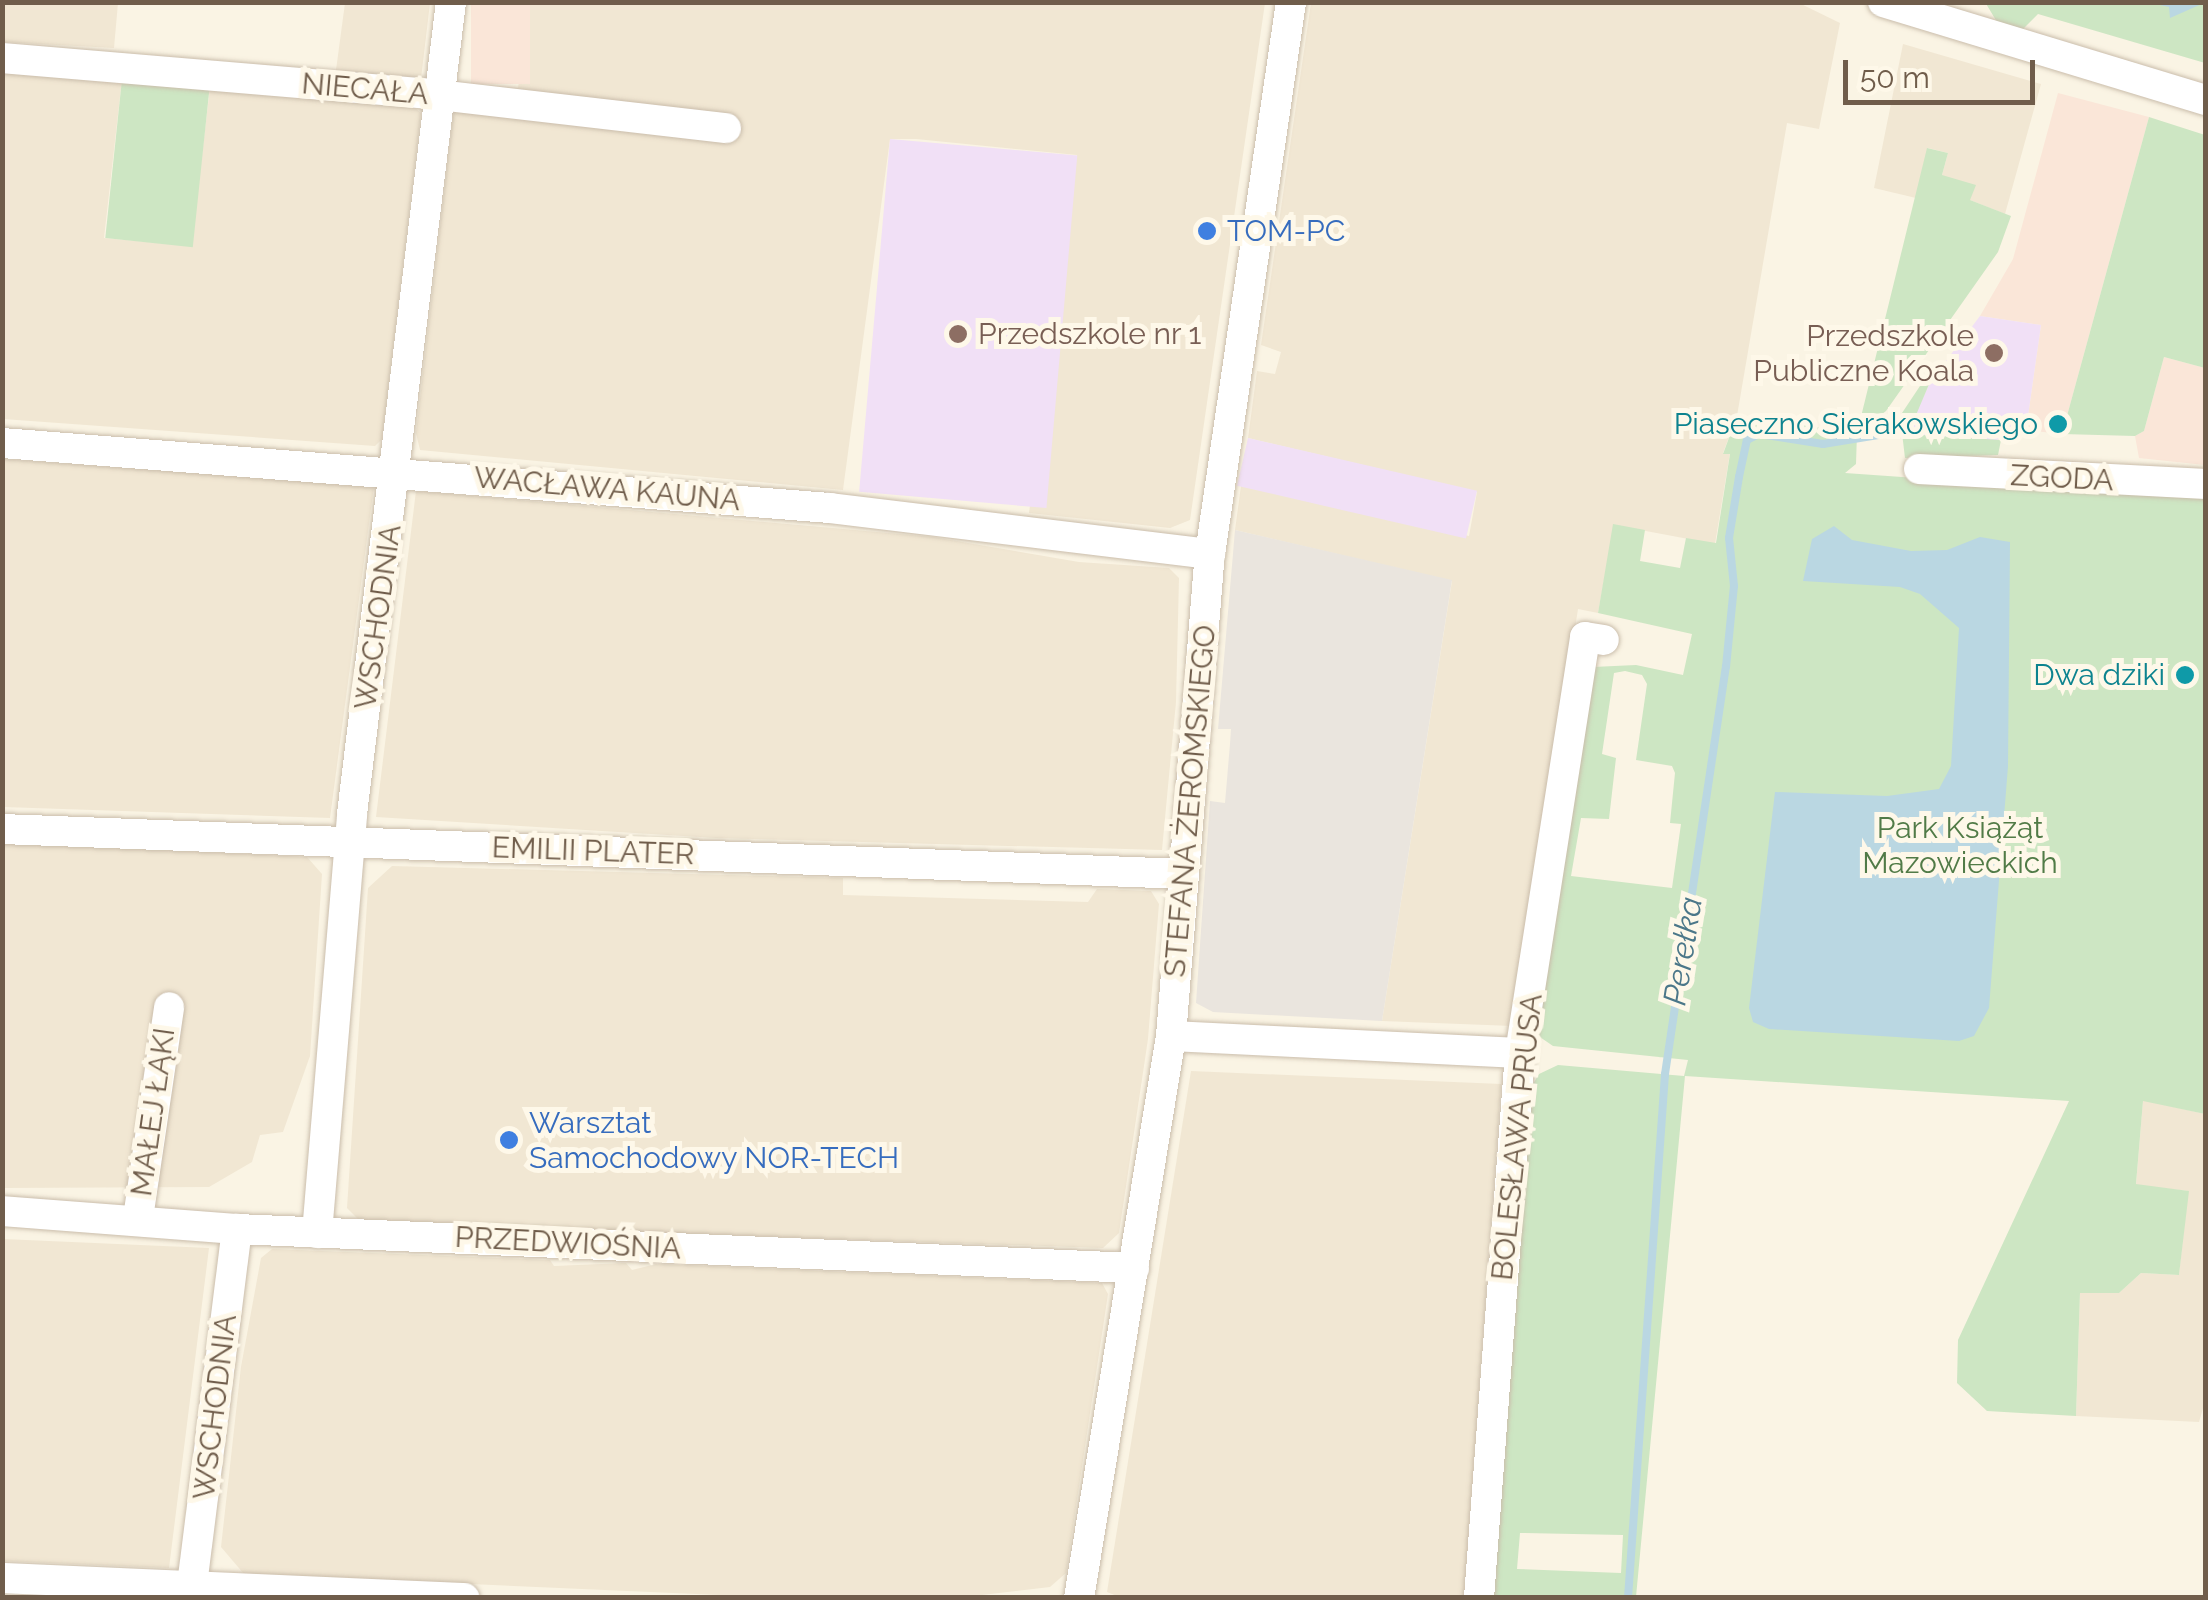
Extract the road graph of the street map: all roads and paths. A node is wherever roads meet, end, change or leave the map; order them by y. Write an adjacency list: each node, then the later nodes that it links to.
1 (451, 2): 5 (street, WSCHODNIA)
2 (1291, 2): 12 (street, STEFANA ŻEROMSKIEGO)
3 (1883, 2): 6 (street)
4 (2, 58): 5 (street, NIECAŁA)
5 (439, 95): 7 (street, NIECAŁA); 10 (street, WSCHODNIA)
6 (2206, 100)
7 (726, 128)
8 (2, 443): 10 (street, WACŁAWA KAUNA)
9 (1919, 468): 11 (street, ZGODA)
10 (397, 474): 12 (street, WACŁAWA KAUNA); 15 (street, WSCHODNIA)
11 (2206, 484)
12 (1210, 554): 16 (street, STEFANA ŻEROMSKIEGO)
13 (1604, 640): 19 (street, BOLESŁAWA PRUSA)
14 (2, 828): 15 (street, EMILII PLATER)
15 (349, 842): 16 (street, EMILII PLATER); 23 (street, WSCHODNIA)
16 (1184, 874): 18 (street, STEFANA ŻEROMSKIEGO)
17 (168, 1007): 21 (street, MAŁEJ ŁĄKI)
18 (1171, 1036): 19 (street); 24 (street, STEFANA ŻEROMSKIEGO)
19 (1520, 1053): 29 (street, BOLESŁAWA PRUSA)
20 (2, 1211): 21 (street, PRZEDWIOŚNIA)
21 (138, 1218): 22 (street, PRZEDWIOŚNIA)
22 (237, 1230): 23 (street, PRZEDWIOŚNIA); 26 (street, WSCHODNIA)
23 (317, 1233): 24 (street, PRZEDWIOŚNIA)
24 (1134, 1268): 28 (street, STEFANA ŻEROMSKIEGO)
25 (2, 1578): 26 (street)
26 (192, 1585): 27 (street)
27 (465, 1598)
28 (1079, 1598)
29 (1479, 1598)

